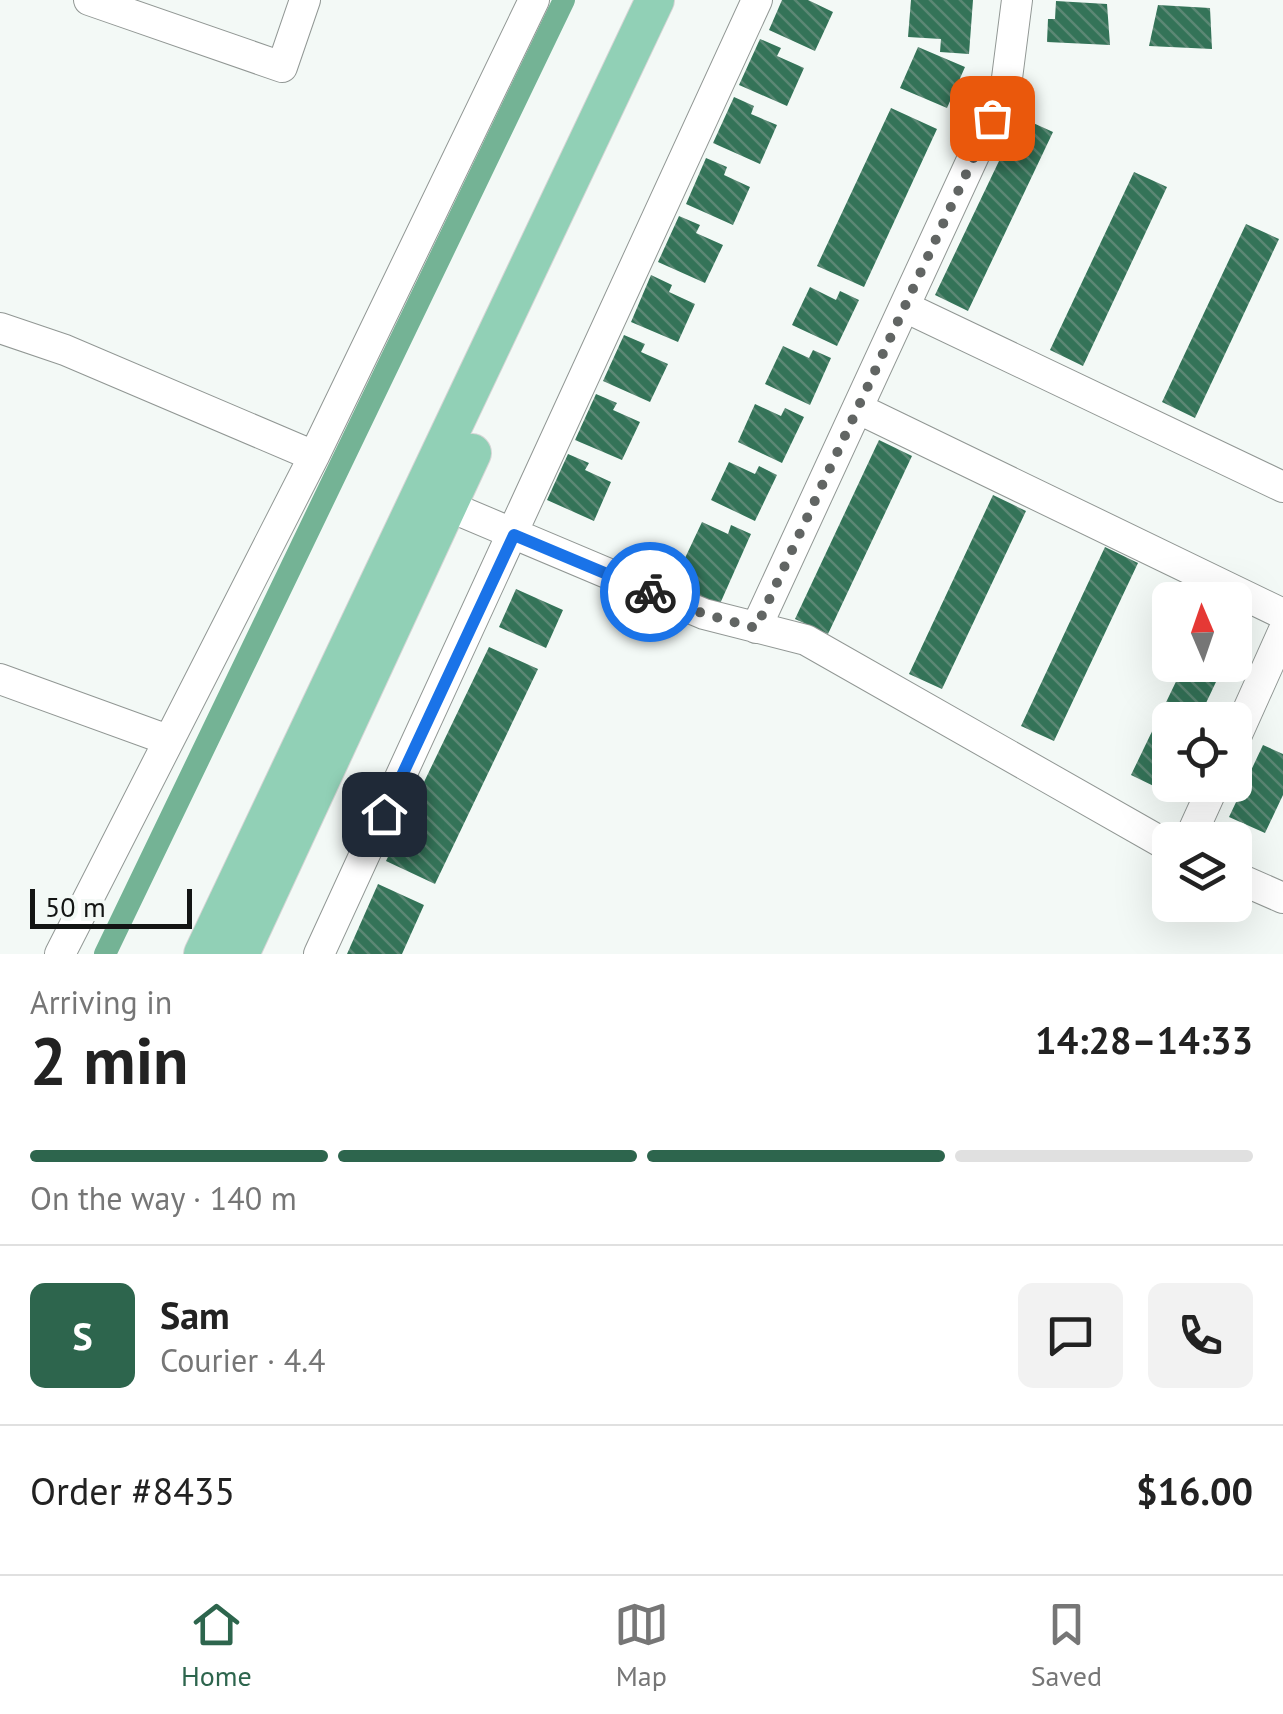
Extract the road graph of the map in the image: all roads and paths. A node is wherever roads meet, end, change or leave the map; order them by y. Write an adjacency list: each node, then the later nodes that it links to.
1 (89, 0): 2 (street)
2 (305, 0)
3 (534, 0): 11 (street)
4 (655, 0): 25 (main road)
5 (680, 0): 13 (main road)
6 (757, 0): 14 (street)
7 (1017, 0): 8 (street)
8 (907, 308): 10 (street); 12 (street)
9 (0, 328): 11 (street)
10 (859, 409): 15 (street); 16 (street)
11 (314, 456): 20 (street)
12 (1283, 487)
13 (448, 506): 14 (street); 26 (main road)
14 (514, 535): 16 (street); 27 (street)
15 (1283, 614)
16 (756, 628): 21 (street)
17 (1283, 632): 19 (street)
18 (0, 679): 20 (street)
19 (1251, 702)
20 (168, 740): 24 (street)
21 (1152, 838)
22 (1252, 884): 23 (street)
23 (1283, 898)
24 (60, 954)
25 (203, 954)
26 (240, 954)
27 (319, 954)

